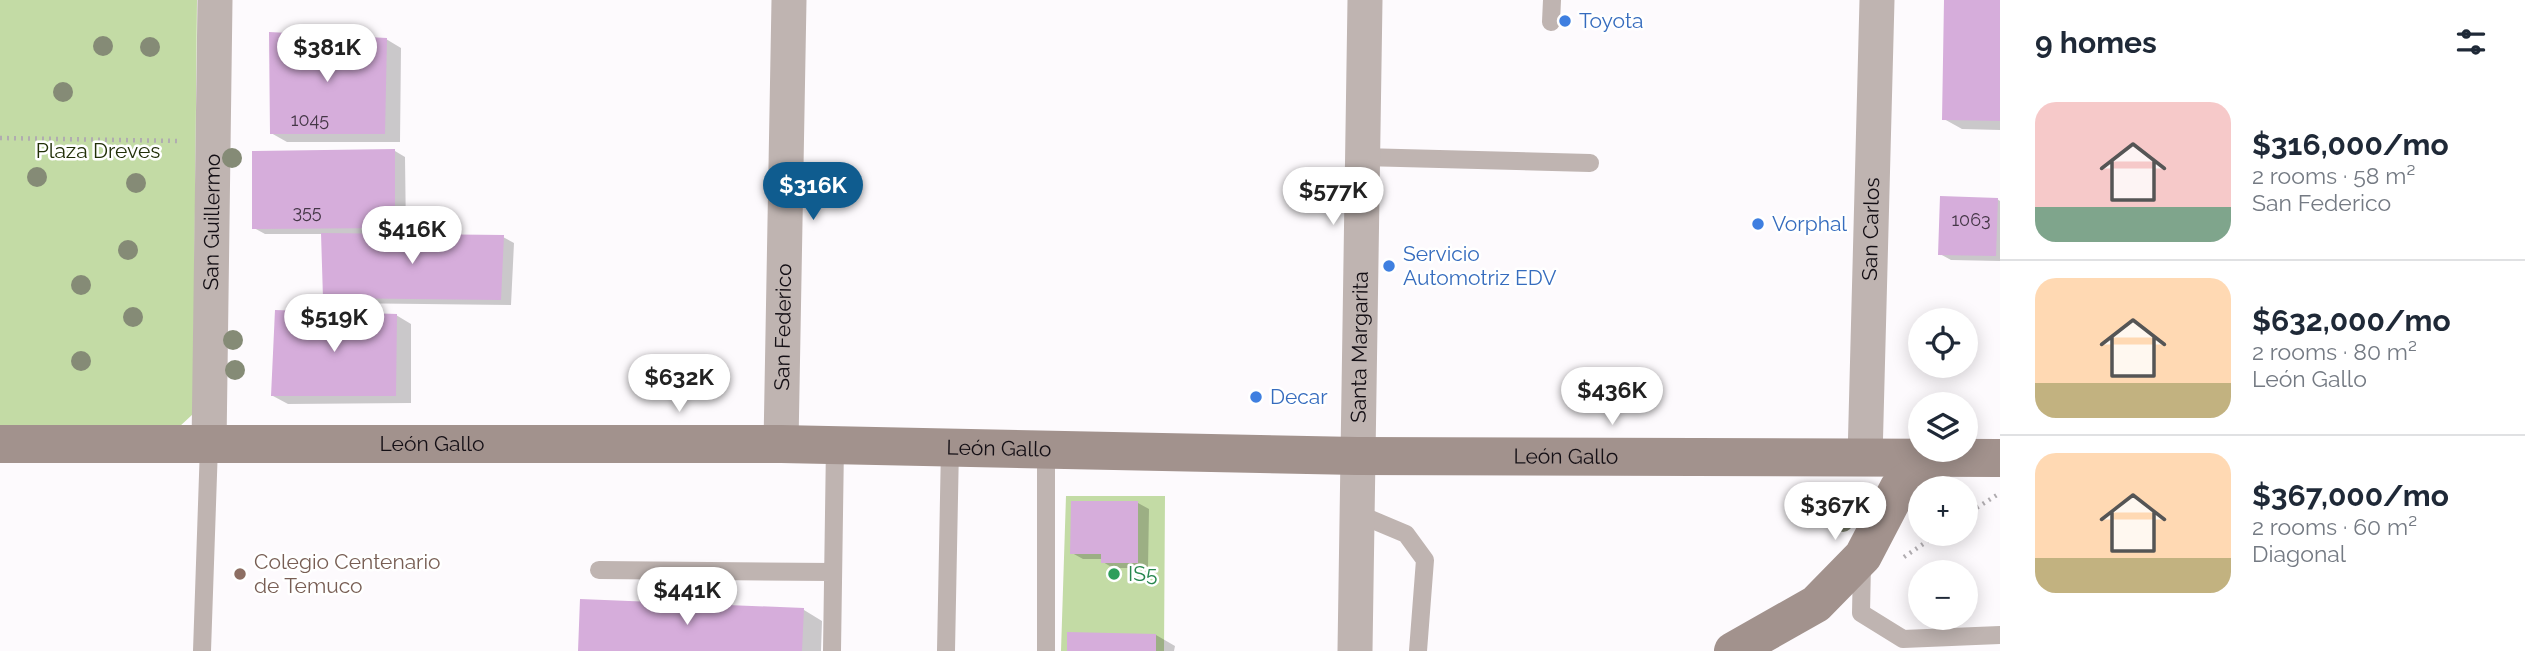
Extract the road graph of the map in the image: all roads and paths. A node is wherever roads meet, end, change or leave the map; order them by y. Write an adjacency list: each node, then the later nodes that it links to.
1 (215, 0): 14 (street, San Guillermo)
2 (789, 0): 12 (street, San Federico)
3 (1365, 0): 9 (street, Santa Margarita)
4 (1552, 0): 6 (lane)
5 (1877, 0): 18 (street, San Carlos)
6 (1551, 22)
7 (0, 138): 8 (path)
8 (180, 141)
9 (1362, 157): 10 (lane); 17 (street, Santa Margarita)
10 (1590, 163)
11 (0, 444): 14 (street, León Gallo)
12 (781, 444): 13 (street, León Gallo); 14 (street, León Gallo)
13 (835, 445): 15 (street, León Gallo); 28 (lane)
14 (209, 446): 30 (lane)
15 (950, 447): 16 (street, León Gallo); 32 (lane)
16 (1046, 449): 17 (street, León Gallo); 33 (lane)
17 (1357, 456): 18 (street, León Gallo); 25 (street, Santa Margarita)
18 (1865, 458): 19 (street, León Gallo)
19 (1908, 458)
20 (1978, 458): 21 (street, León Gallo)
21 (2000, 458)
22 (1935, 462): 26 (street)
23 (2000, 494): 24 (path)
24 (1978, 507)
25 (1356, 513): 34 (street, Santa Margarita); 35 (lane)
26 (1863, 556): 29 (lane); 36 (street)
27 (599, 570): 28 (lane)
28 (833, 572): 31 (lane)
29 (2000, 635)
30 (202, 651)
31 (832, 651)
32 (946, 651)
33 (1046, 651)
34 (1355, 651)
35 (1418, 651)
36 (1733, 651)

